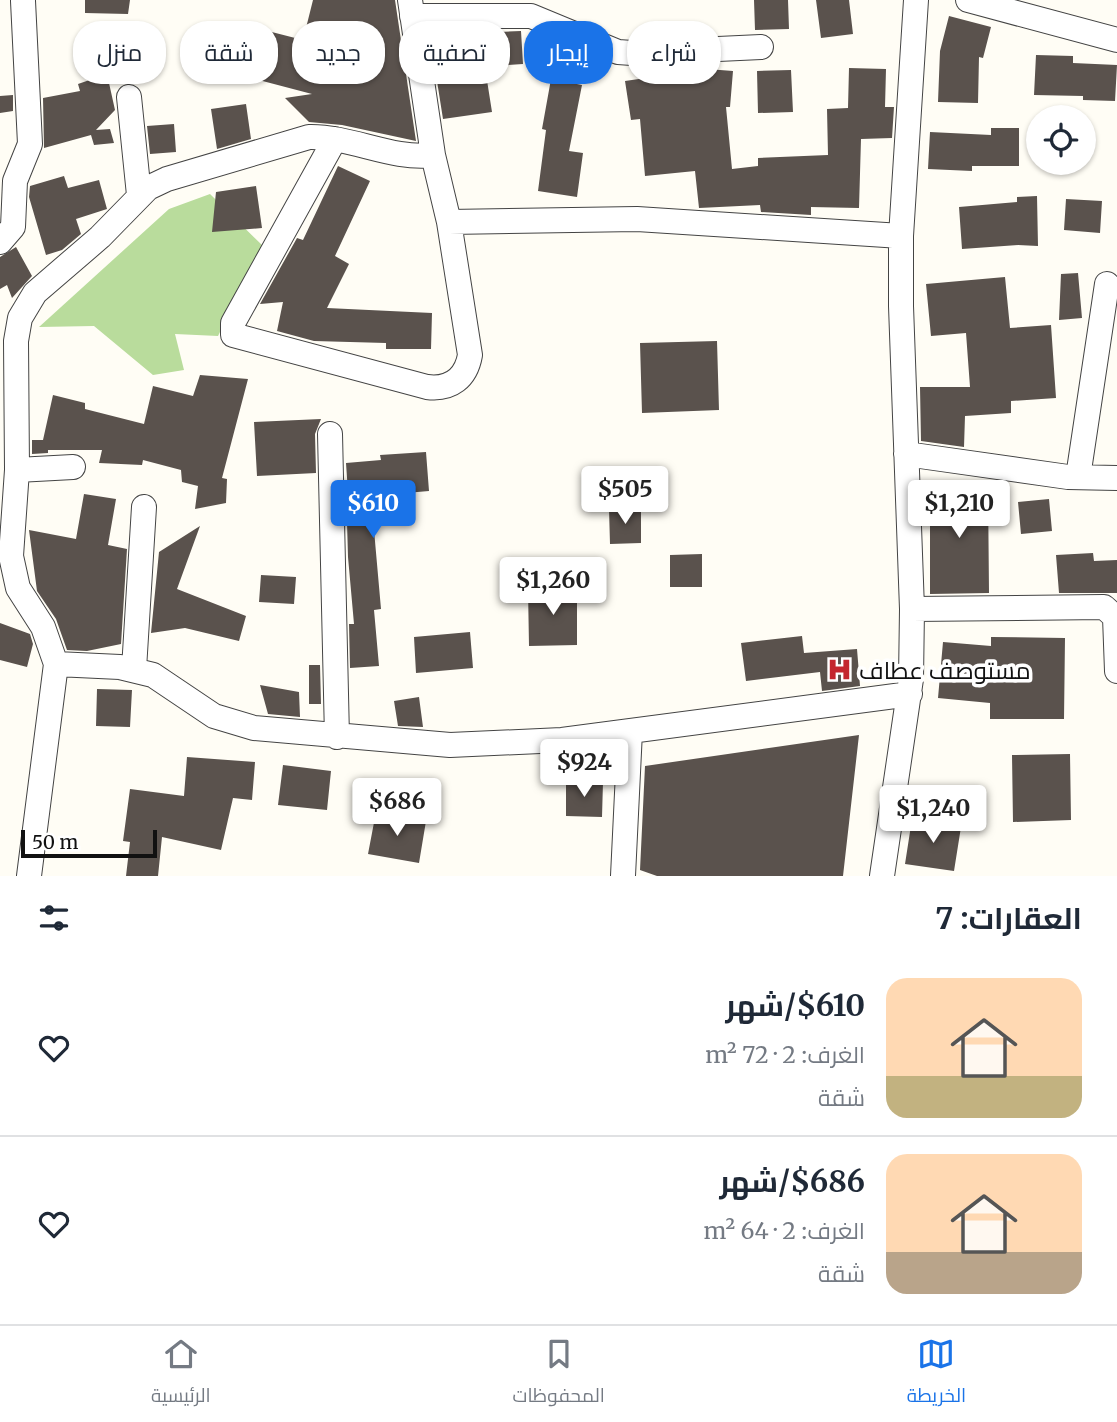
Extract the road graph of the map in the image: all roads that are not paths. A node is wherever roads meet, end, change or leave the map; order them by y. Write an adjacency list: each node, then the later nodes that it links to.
1 (916, 0): 12 (street)
2 (968, 0): 5 (street)
3 (23, 1): 13 (street)
4 (411, 8): 6 (street); 9 (street)
5 (1117, 40)
6 (761, 47)
7 (129, 97): 10 (street)
8 (335, 139): 9 (street); 10 (street); 11 (street)
9 (433, 155): 11 (street)
10 (139, 195): 15 (street)
11 (449, 222): 12 (street)
12 (901, 236): 17 (street)
13 (0, 242)
14 (1107, 284): 20 (street)
15 (10, 316): 19 (street)
16 (330, 434): 30 (street)
17 (906, 454): 20 (street); 24 (street)
18 (73, 467): 19 (street)
19 (17, 470): 23 (street)
20 (1078, 477): 21 (street)
21 (1117, 478)
22 (144, 508): 26 (street)
23 (6, 539): 25 (street)
24 (912, 609): 27 (street); 28 (street)
25 (57, 664): 26 (street); 31 (street)
26 (134, 669): 30 (street)
27 (1117, 671)
28 (910, 694): 29 (street); 33 (street)
29 (630, 731): 30 (street); 32 (street)
30 (337, 737)
31 (29, 876)
32 (623, 876)
33 (882, 876)

